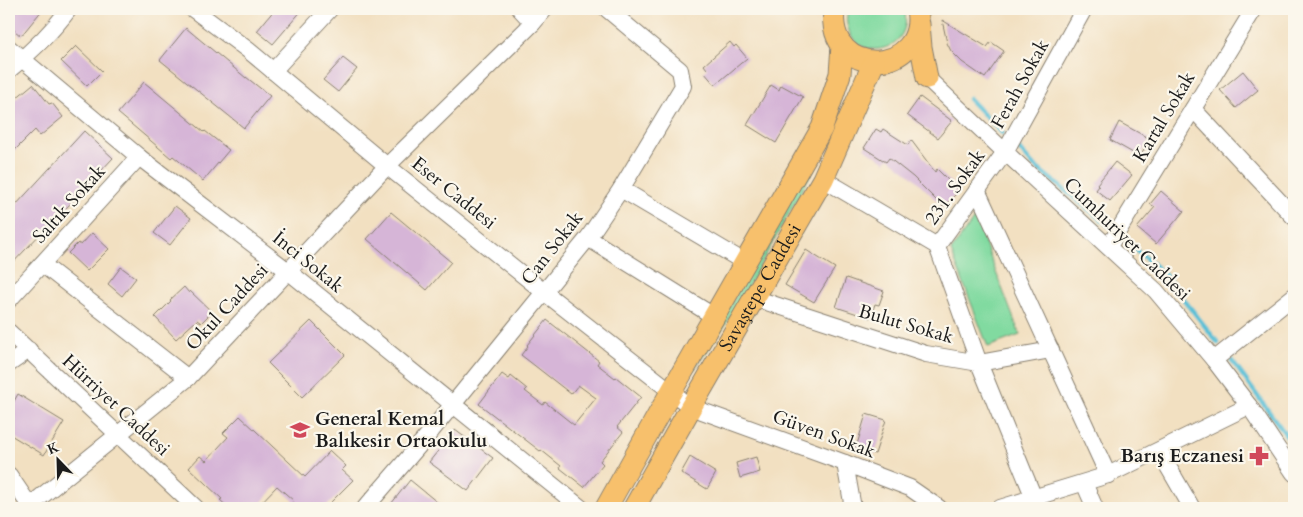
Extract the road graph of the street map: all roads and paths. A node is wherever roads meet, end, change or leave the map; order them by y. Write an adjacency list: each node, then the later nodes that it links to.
1 (69, 9): 14 (street)
2 (193, 9): 17 (street, Eser Caddesi)
3 (330, 9): 17 (street)
4 (520, 9): 11 (street)
5 (545, 9): 11 (street, Okul Caddesi)
6 (607, 9): 24 (street, Can Sokak)
7 (1084, 9): 20 (street, Ferah Sokak)
8 (1254, 9): 19 (street, Kartal Sokak)
9 (830, 13): 12 (main road)
10 (918, 13): 15 (main road); 18 (main road)
11 (533, 23): 22 (street, Okul Caddesi)
12 (842, 45): 15 (main road); 30 (main road, Savaştepe Caddesi)
13 (9, 48): 14 (street, İnci Sokak)
14 (22, 59): 16 (street); 21 (street, İnci Sokak)
15 (880, 61): 18 (main road); 23 (main road, Savaştepe Caddesi)
16 (9, 70)
17 (273, 71): 22 (street, Eser Caddesi)
18 (927, 78): 20 (street, Cumhuriyet Caddesi)
19 (1193, 109): 26 (street); 29 (street, Kartal Sokak)
20 (1005, 152): 25 (street, 231. Sokak); 29 (street, Cumhuriyet Caddesi)
21 (139, 157): 31 (street, Saltık Sokak); 32 (street, İnci Sokak)
22 (387, 166): 32 (street, Okul Caddesi); 33 (street, Eser Caddesi)
23 (823, 179): 28 (street); 35 (main road, Savaştepe Caddesi)
24 (621, 189): 27 (street, Can Sokak); 30 (street)
25 (977, 190): 28 (street, 231. Sokak); 40 (street)
26 (1294, 217)
27 (588, 238): 33 (street, Can Sokak); 37 (street)
28 (937, 246): 42 (street)
29 (1109, 246): 41 (street, Cumhuriyet Caddesi)
30 (746, 263): 37 (main road, Savaştepe Caddesi)
31 (42, 264): 36 (street, Saltık Sokak); 44 (street)
32 (288, 271): 44 (street, Okul Caddesi); 46 (street, İnci Sokak)
33 (544, 292): 45 (street, Eser Caddesi); 46 (street, Can Sokak)
34 (1294, 296): 41 (street)
35 (754, 298): 42 (street, Bulut Sokak); 48 (main road, Savaştepe Caddesi)
36 (9, 300)
37 (715, 317): 45 (main road, Savaştepe Caddesi)
38 (9, 332): 39 (street, Hürriyet Caddesi)
39 (29, 350): 43 (street); 49 (street, Hürriyet Caddesi)
40 (1051, 350): 42 (street, Bulut Sokak); 54 (street)
41 (1214, 360): 47 (street, Cumhuriyet Caddesi)
42 (979, 363): 56 (street)
43 (9, 364)
44 (188, 378): 49 (street, Okul Caddesi)
45 (671, 392): 48 (street, Eser Caddesi); 61 (main road, Savaştepe Caddesi)
46 (453, 405): 59 (street, Can Sokak); 60 (street, İnci Sokak)
47 (1249, 406): 50 (street); 52 (street, Cumhuriyet Caddesi)
48 (691, 407): 51 (street, Güven Sokak); 62 (main road, Savaştepe Caddesi)
49 (118, 434): 57 (street, Okul Caddesi); 58 (street, Hürriyet Caddesi)
50 (1158, 451): 54 (street); 67 (street)
51 (845, 463): 63 (street); 64 (street, Güven Sokak)
52 (1294, 473)
53 (9, 475): 57 (street)
54 (1108, 475): 55 (street)
55 (1084, 483): 56 (street); 66 (street)
56 (1034, 498): 65 (street)
57 (28, 507)
58 (196, 508)
59 (367, 508)
60 (581, 508)
61 (606, 508)
62 (634, 508)
63 (853, 508)
64 (939, 508)
65 (1000, 508)
66 (1095, 508)
67 (1192, 508)

